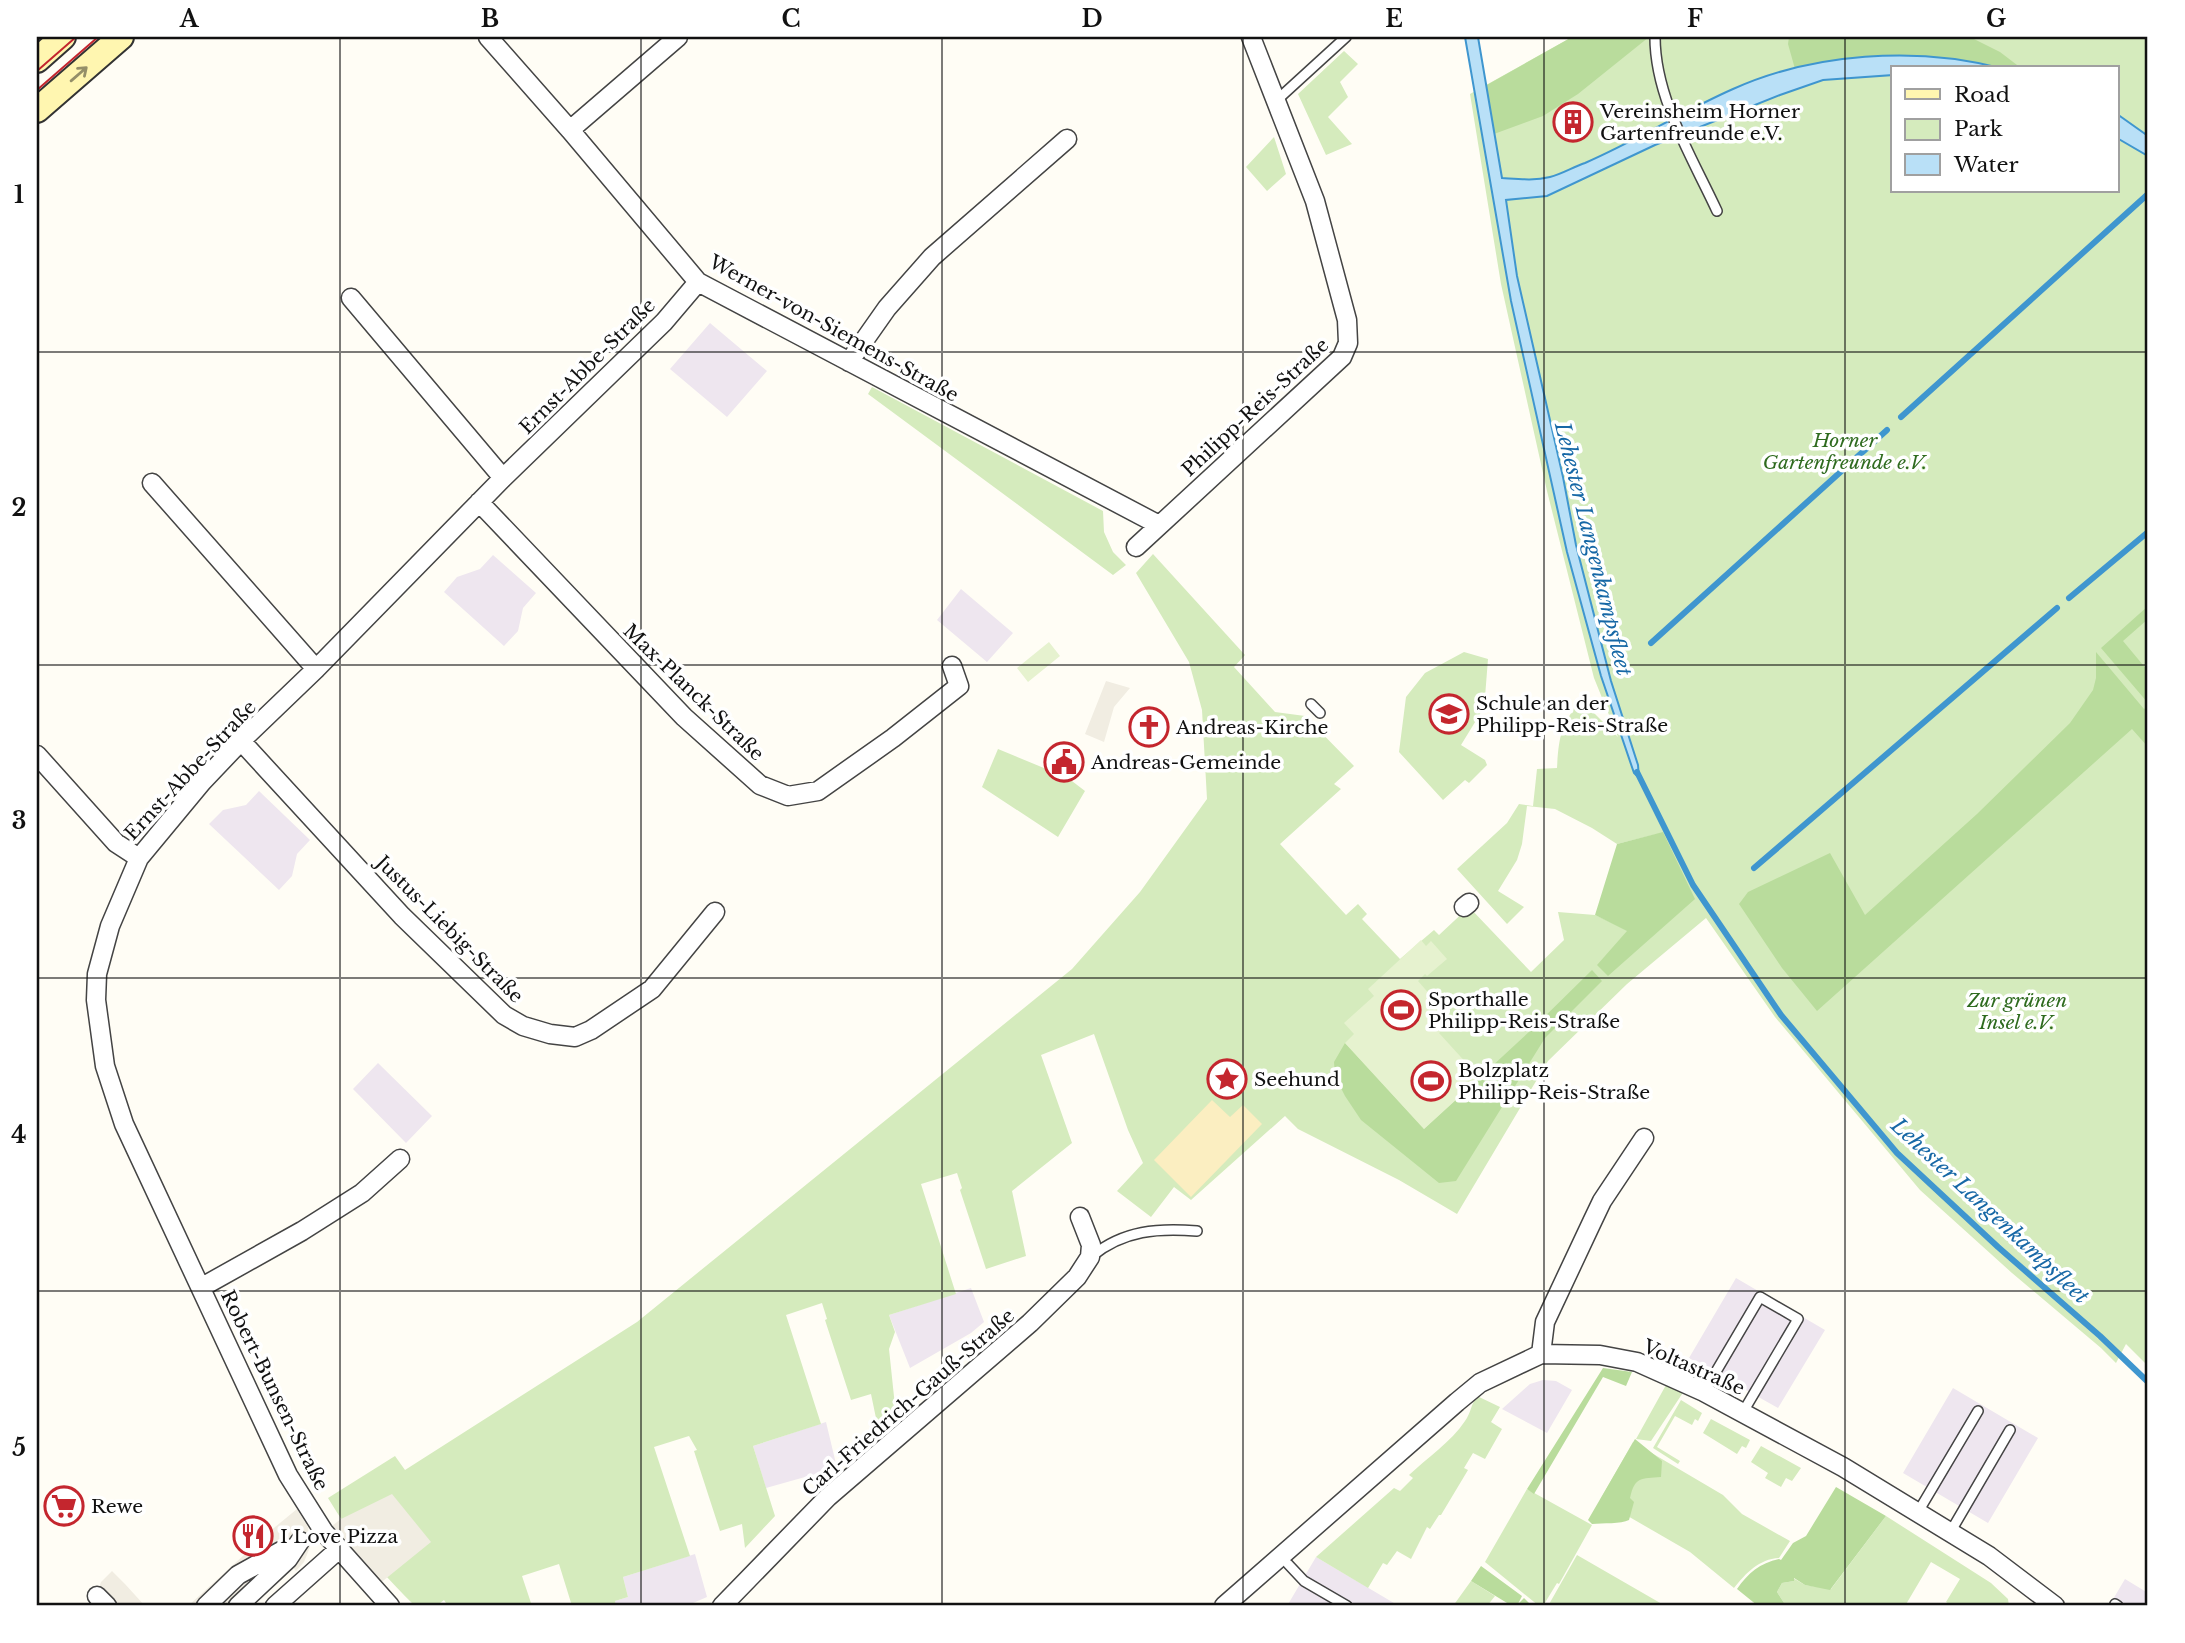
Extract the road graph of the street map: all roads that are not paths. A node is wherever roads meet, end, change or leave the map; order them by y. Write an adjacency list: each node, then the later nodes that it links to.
1 (63, 37): 8 (main road)
2 (121, 37): 10 (main road, one-way to 2)
3 (488, 37): 11 (street, Werner-von-Siemens-Straße)
4 (678, 37): 11 (street)
5 (1251, 37): 9 (street, Philipp-Reis-Straße)
6 (1346, 37): 9 (lane)
7 (1655, 37): 13 (lane)
8 (37, 60)
9 (1277, 100): 20 (street, Philipp-Reis-Straße)
10 (37, 110)
11 (570, 130): 14 (street, Werner-von-Siemens-Straße)
12 (1067, 139): 16 (street)
13 (1717, 211)
14 (698, 282): 16 (street, Werner-von-Siemens-Straße); 17 (street, Ernst-Abbe-Straße)
15 (351, 298): 17 (street)
16 (849, 362): 20 (street, Werner-von-Siemens-Straße)
17 (503, 478): 19 (street, Ernst-Abbe-Straße)
18 (152, 483): 23 (street)
19 (479, 502): 22 (street, Max-Planck-Straße); 23 (street, Ernst-Abbe-Straße)
20 (1159, 525): 21 (street, Philipp-Reis-Straße)
21 (1136, 547)
22 (952, 666)
23 (316, 669): 26 (street, Ernst-Abbe-Straße)
24 (1311, 704): 25 (lane)
25 (1320, 713)
26 (241, 741): 28 (street, Ernst-Abbe-Straße); 29 (street, Justus-Liebig-Straße)
27 (37, 755): 28 (street, Ernst-Abbe-Straße)
28 (139, 858): 35 (street, Robert-Bunsen-Straße)
29 (715, 912)
30 (1644, 1138): 36 (street)
31 (400, 1159): 35 (street, Robert-Bunsen-Straße)
32 (1080, 1217): 34 (street)
33 (1197, 1231): 34 (lane)
34 (1090, 1257): 52 (street, Carl-Friedrich-Gauß-Straße)
35 (202, 1287): 44 (street, Robert-Bunsen-Straße)
36 (1541, 1354): 37 (street, Voltastraße); 47 (street, Voltastraße)
37 (1704, 1392): 39 (street, Voltastraße); 39 (lane)
38 (1978, 1411): 41 (lane)
39 (1743, 1412): 41 (street, Voltastraße)
40 (2010, 1430): 42 (lane)
41 (1918, 1512): 42 (street, Voltastraße)
42 (1951, 1531): 55 (street, Voltastraße)
43 (295, 1543): 46 (street)
44 (338, 1550): 50 (street); 51 (street, Robert-Bunsen-Straße)
45 (1288, 1564): 54 (lane)
46 (250, 1582): 48 (street); 49 (street)
47 (1230, 1601): 53 (street)
48 (213, 1606)
49 (238, 1606)
50 (275, 1606)
51 (390, 1606)
52 (722, 1606)
53 (1252, 1606)
54 (1347, 1606)
55 (2053, 1606)

